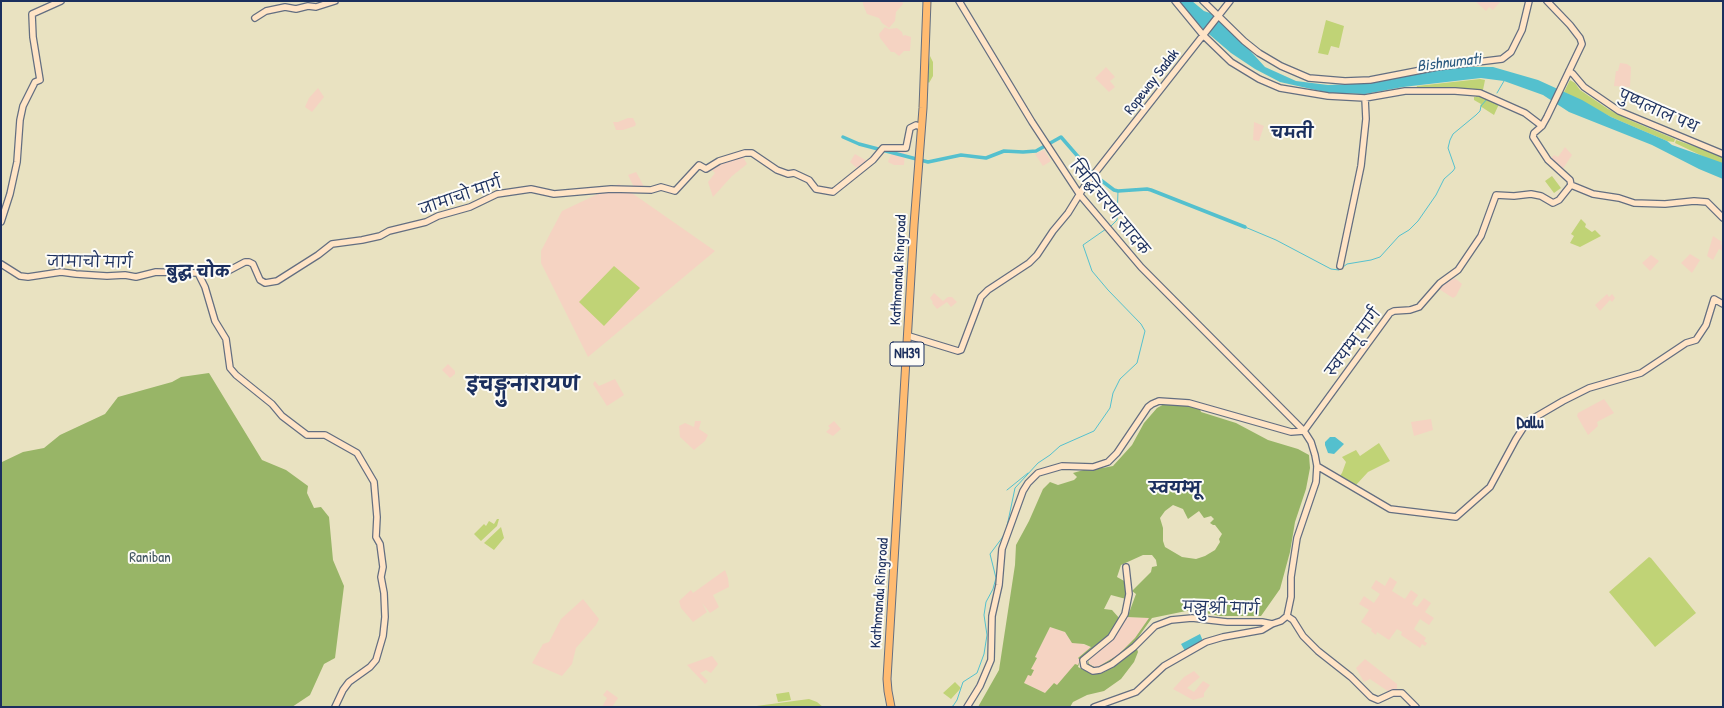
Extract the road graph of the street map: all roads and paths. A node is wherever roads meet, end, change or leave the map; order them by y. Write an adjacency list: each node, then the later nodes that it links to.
1 (61, 1): 21 (main road)
2 (335, 1): 11 (main road)
3 (927, 1): 16 (highway, Kathmandu Ringroad / NH39)
4 (959, 1): 19 (main road, सिद्धिचरण सादक)
5 (1175, 1): 12 (main road)
6 (1203, 1): 10 (main road)
7 (1230, 1): 10 (main road, Ropeway Sadak)
8 (1529, 1): 10 (main road)
9 (1547, 1): 13 (main road)
10 (1217, 17): 12 (main road, Ropeway Sadak)
11 (255, 18)
12 (1204, 34): 14 (main road); 19 (main road, Ropeway Sadak)
13 (1569, 71): 15 (main road); 17 (main road, पुष्पलाल पथ)
14 (1365, 98): 15 (main road); 23 (main road)
15 (1542, 126): 18 (main road)
16 (922, 127): 24 (main road, जामाचो मार्ग); 26 (highway, Kathmandu Ringroad / NH39)
17 (1723, 154)
18 (1571, 185): 20 (main road); 27 (main road, स्वयम्भू मार्ग)
19 (1080, 194): 26 (main road); 27 (main road, सिद्धिचरण सादक)
20 (1723, 218)
21 (1, 222)
22 (1, 264): 24 (main road, जामाचो मार्ग)
23 (1340, 266)
24 (198, 273): 32 (main road)
25 (1723, 304): 28 (main road)
26 (909, 336): 33 (highway, Kathmandu Ringroad / NH39)
27 (1304, 430): 28 (main road, सिद्धिचरण सादक); 34 (main road)
28 (1317, 466): 30 (main road, सिद्धिचरण सादक)
29 (1126, 567): 31 (main road, मञ्जुश्री मार्ग)
30 (1287, 616): 31 (main road); 36 (main road)
31 (1274, 624): 35 (main road)
32 (335, 707)
33 (891, 707)
34 (967, 707)
35 (1094, 707)
36 (1416, 707)

